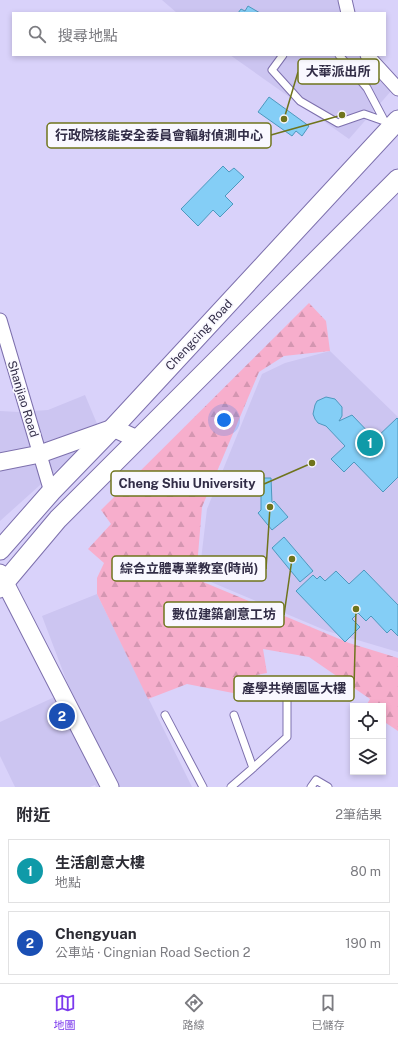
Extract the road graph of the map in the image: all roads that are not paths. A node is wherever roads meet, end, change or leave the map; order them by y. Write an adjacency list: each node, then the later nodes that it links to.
1 (345, 0): 2 (street)
2 (348, 12)
3 (282, 56): 7 (lane)
4 (340, 56): 7 (lane)
5 (368, 56): 6 (street)
6 (398, 89)
7 (390, 123): 10 (main road, Chengcing Road)
8 (398, 179): 11 (main road)
9 (0, 320): 12 (street, Shanjiao Road)
10 (113, 428): 11 (street); 12 (street, Shanjiao Road); 14 (main road, Chengcing Road)
11 (137, 439): 16 (main road)
12 (40, 454): 13 (street, Shanjiao Road); 14 (street, Shanjiao Road)
13 (0, 462)
14 (51, 492): 15 (main road, Chengcing Road)
15 (0, 550)
16 (2, 581): 21 (street)
17 (287, 686): 20 (lane)
18 (165, 715): 22 (lane)
19 (234, 715): 20 (lane)
20 (253, 768): 23 (lane)
21 (110, 787)
22 (203, 787)
23 (231, 787)
24 (311, 787): 25 (lane)
25 (328, 787)

